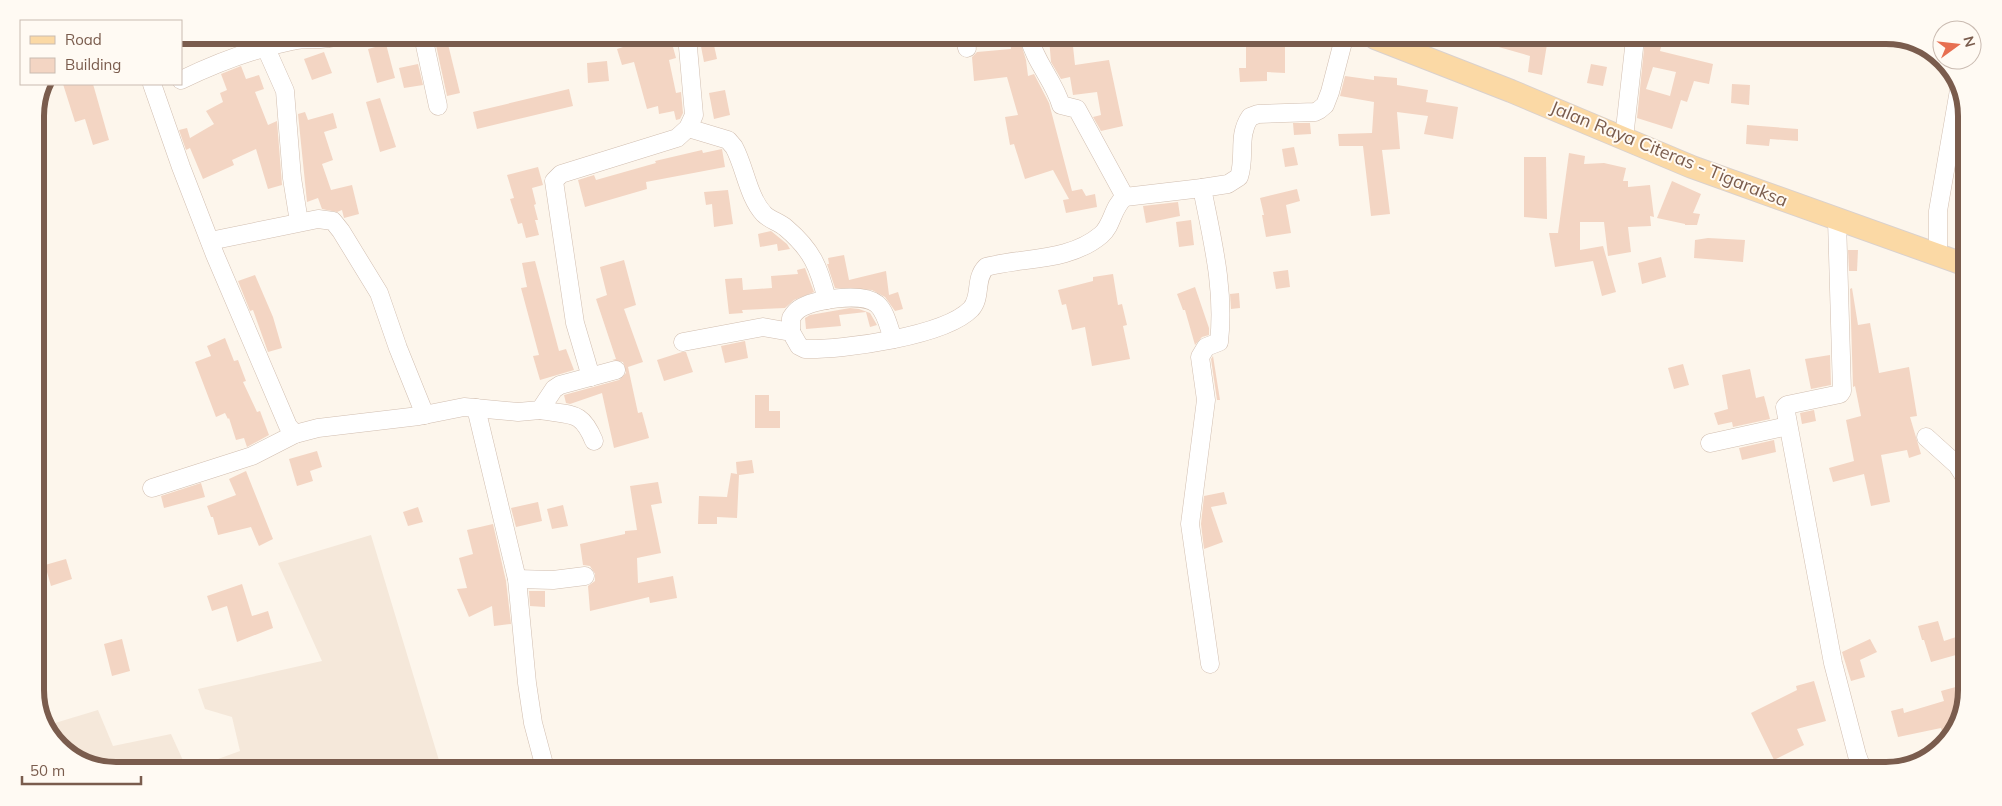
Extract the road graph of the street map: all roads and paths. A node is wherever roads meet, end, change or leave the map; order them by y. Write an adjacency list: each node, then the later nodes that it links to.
1 (276, 44): 8 (street)
2 (425, 44): 13 (street)
3 (688, 44): 14 (street)
4 (1032, 44): 17 (street)
5 (1342, 44): 16 (street)
6 (1391, 44): 15 (main road, Jalan Raya Citeras - Tigaraksa)
7 (1633, 44): 15 (street)
8 (265, 46): 9 (street); 19 (street)
9 (182, 80)
10 (167, 85): 11 (street)
11 (153, 88): 20 (street)
12 (1957, 102): 21 (street)
13 (438, 106)
14 (688, 128): 23 (street); 28 (street)
15 (1624, 138): 18 (main road, Jalan Raya Citeras - Tigaraksa)
16 (1202, 188): 17 (street); 41 (street)
17 (1125, 197): 25 (street)
18 (1837, 220): 21 (main road, Jalan Raya Citeras - Tigaraksa); 32 (street)
19 (299, 222): 20 (street); 31 (street)
20 (210, 241): 33 (street)
21 (1938, 254): 22 (main road, Jalan Raya Citeras - Tigaraksa)
22 (1958, 262)
23 (827, 300): 24 (street); 25 (street)
24 (791, 332): 25 (street); 26 (street)
25 (893, 339)
26 (683, 342)
27 (616, 370): 28 (street)
28 (591, 376): 30 (street)
29 (476, 408): 30 (street); 31 (street); 40 (street)
30 (540, 410): 35 (street)
31 (425, 415): 33 (street)
32 (1788, 426): 36 (street); 43 (street)
33 (295, 434): 38 (street)
34 (1926, 437): 37 (street)
35 (594, 441)
36 (1710, 443)
37 (1958, 467)
38 (152, 488)
39 (585, 576): 40 (street)
40 (517, 579): 42 (street)
41 (1210, 664)
42 (543, 762)
43 (1859, 762)

